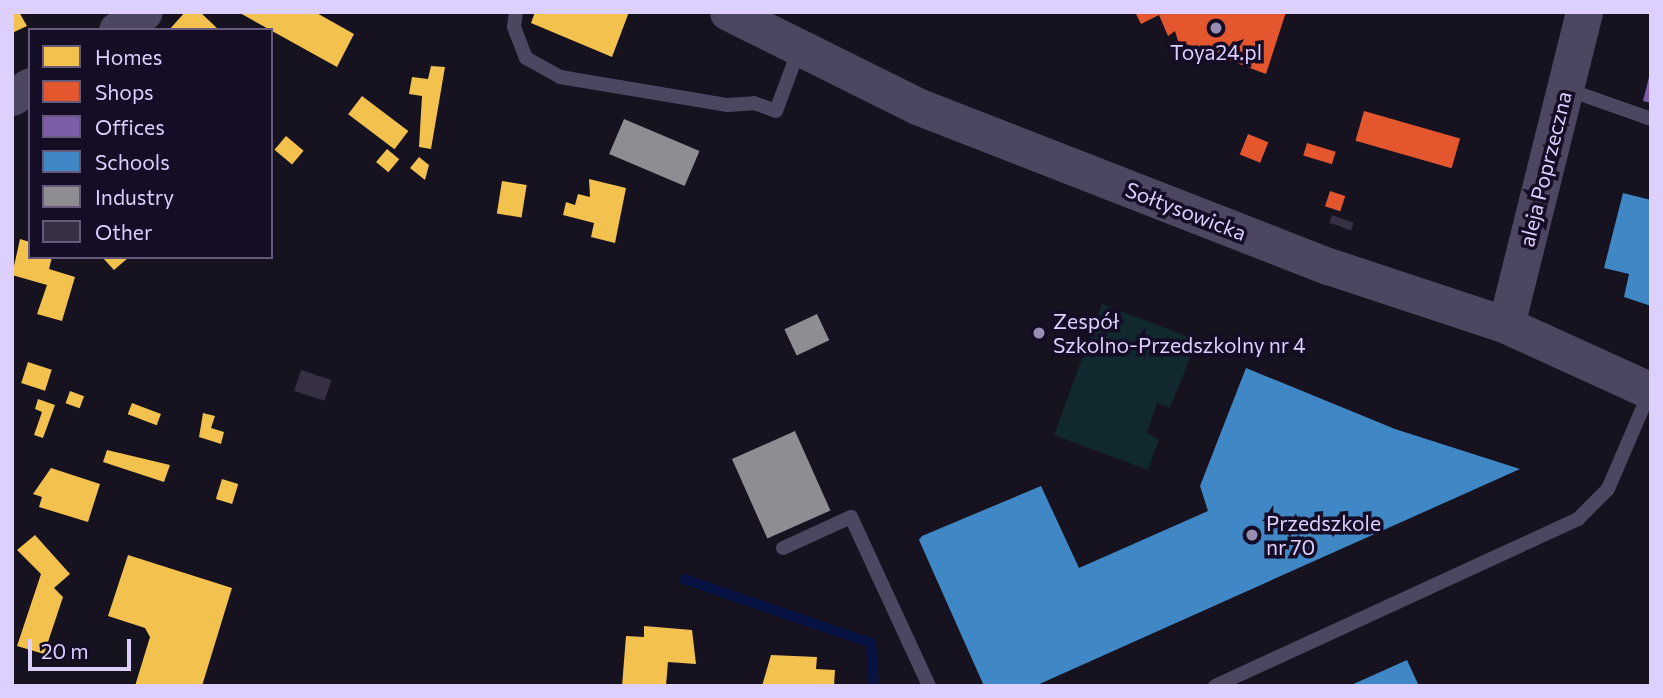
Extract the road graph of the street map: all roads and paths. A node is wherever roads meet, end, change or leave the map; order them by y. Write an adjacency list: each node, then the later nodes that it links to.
1 (144, 12): 5 (street)
2 (516, 12): 6 (lane)
3 (728, 12): 6 (street, Sołtysowicka)
4 (1584, 12): 8 (street, aleja Poprzeczna)
5 (120, 28)
6 (799, 49): 11 (street, Sołtysowicka)
7 (28, 87): 9 (street)
8 (1566, 89): 10 (lane); 11 (street, aleja Poprzeczna)
9 (12, 97)
10 (1651, 119)
11 (1506, 325): 12 (street, Sołtysowicka)
12 (1650, 391): 15 (lane)
13 (783, 548): 14 (lane)
14 (929, 686)
15 (1215, 686)

